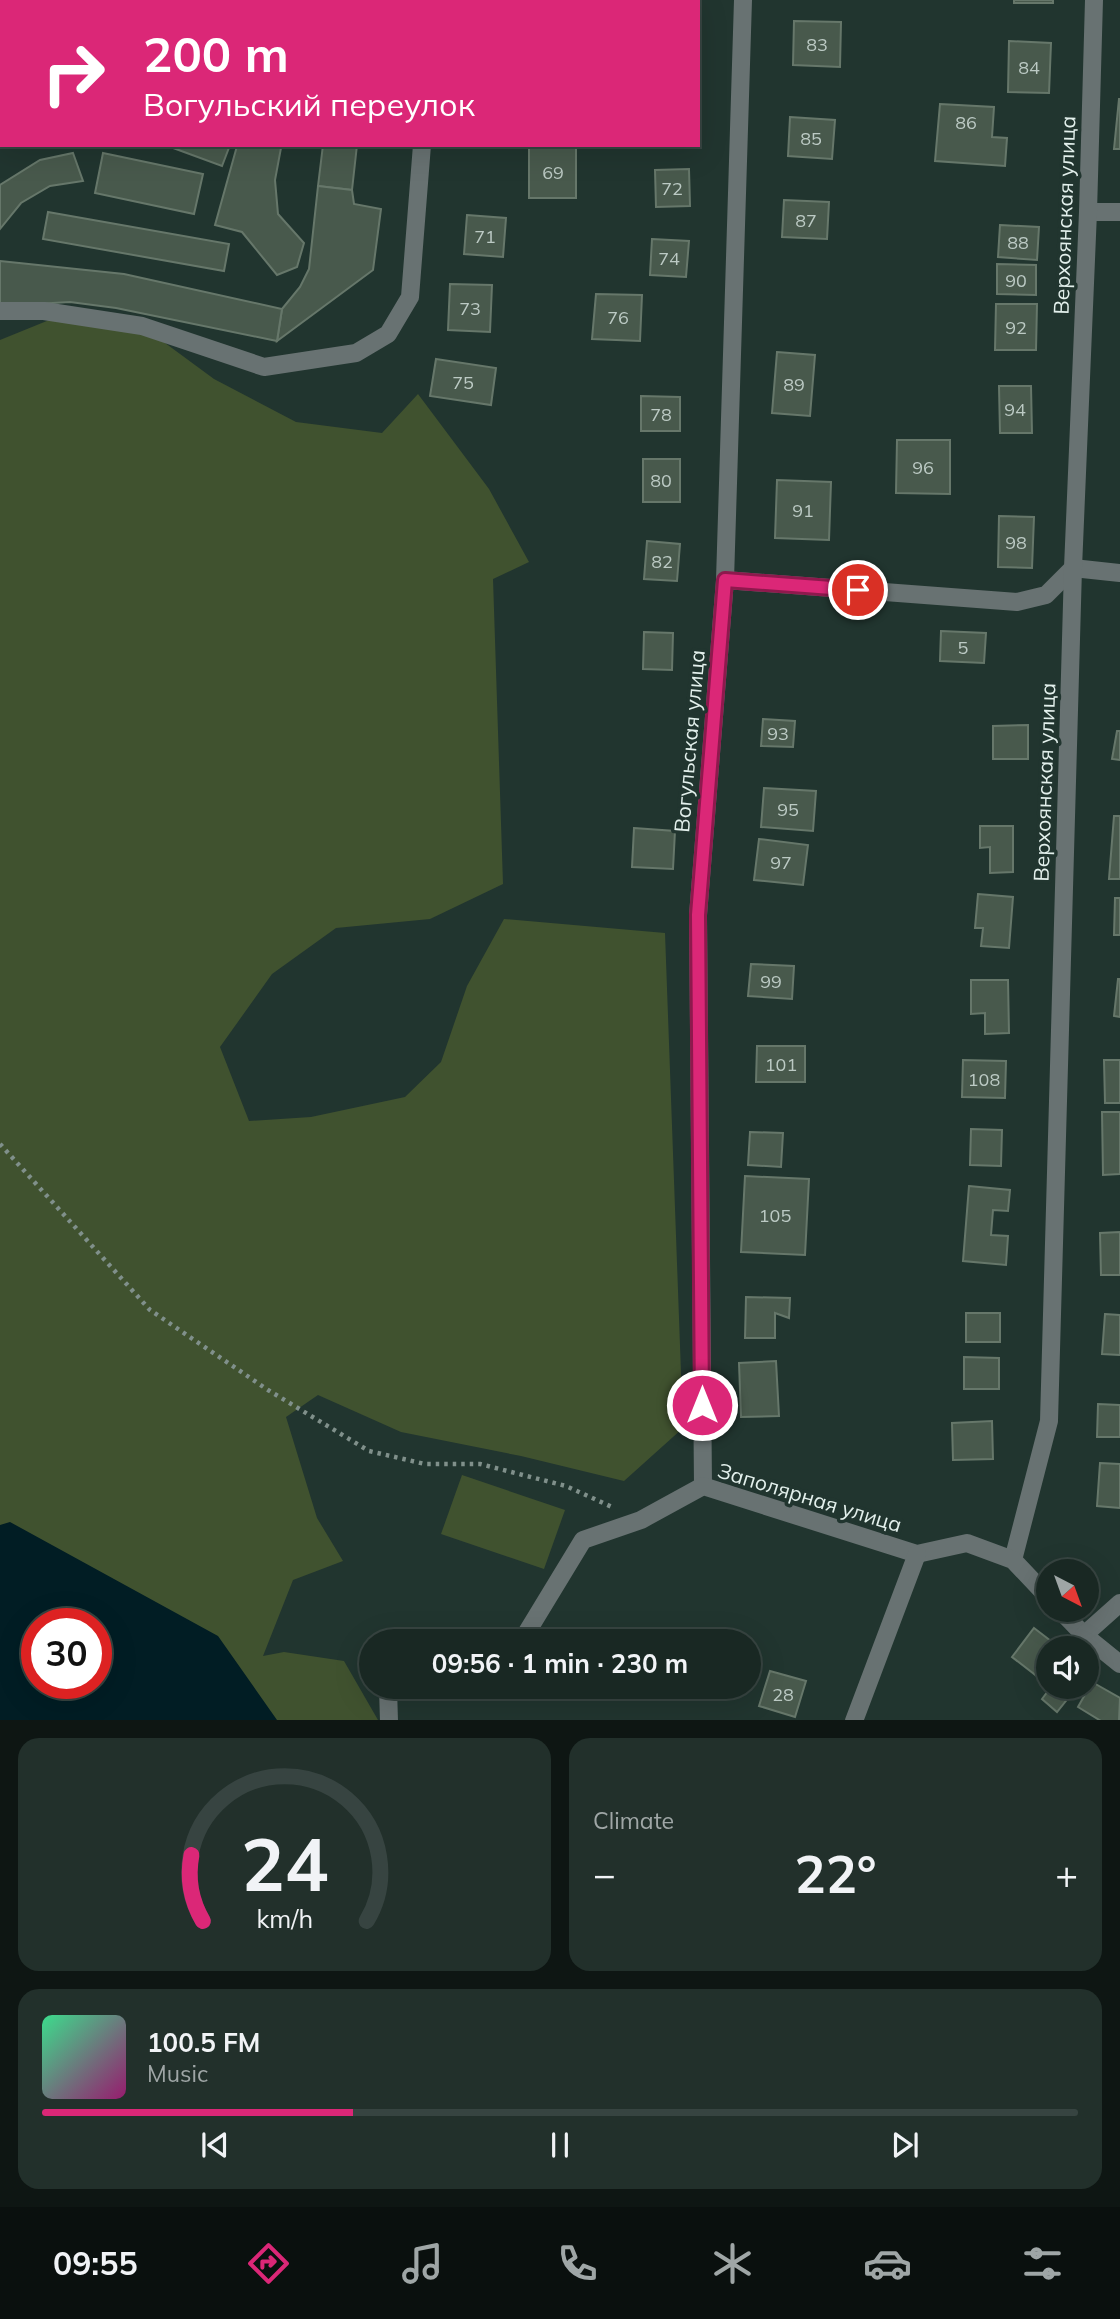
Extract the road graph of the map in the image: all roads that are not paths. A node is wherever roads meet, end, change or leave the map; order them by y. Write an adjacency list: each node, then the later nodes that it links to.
1 (743, 0): 9 (street, Вогульская улица)
2 (1094, 0): 4 (street, Верхоянская улица)
3 (422, 147): 6 (street)
4 (1088, 212): 5 (street); 7 (street, Верхоянская улица)
5 (1120, 212)
6 (0, 311)
7 (1073, 568): 8 (street); 9 (street); 12 (street, Верхоянская улица)
8 (1120, 573)
9 (725, 580): 10 (street, Вогульская улица)
10 (703, 1486): 11 (street, Заполярная улица); 16 (street, Заполярная улица)
11 (917, 1554): 12 (street, Заполярная улица); 21 (street)
12 (1013, 1560): 13 (street, Заполярная улица)
13 (1036, 1584)
14 (1120, 1603): 17 (street)
15 (1072, 1622): 17 (street)
16 (529, 1629)
17 (1084, 1635): 18 (street)
18 (1120, 1664)
19 (388, 1699): 20 (street)
20 (389, 1720)
21 (853, 1720)

